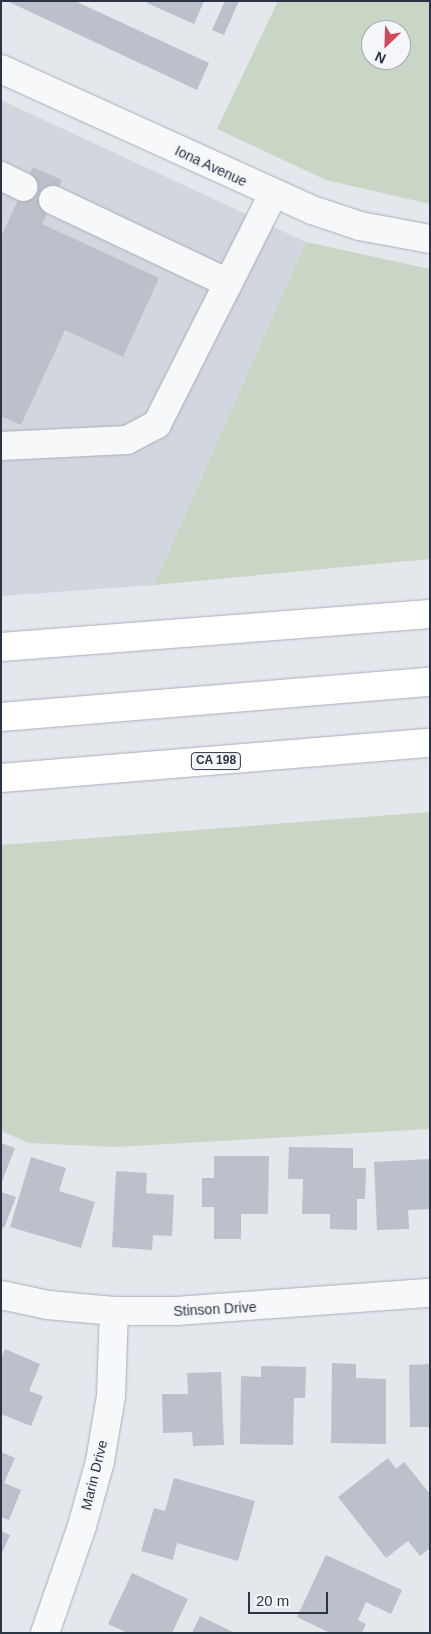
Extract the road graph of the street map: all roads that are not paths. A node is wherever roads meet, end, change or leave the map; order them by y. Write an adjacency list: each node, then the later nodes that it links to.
1 (1, 69): 2 (street, Iona Avenue)
2 (273, 194): 4 (street, Iona Avenue); 5 (street)
3 (53, 200): 5 (street)
4 (430, 239)
5 (228, 283): 6 (street)
6 (1, 446)
7 (430, 614): 8 (highway)
8 (1, 647)
9 (430, 682): 10 (highway)
10 (1, 717)
11 (430, 743): 12 (highway, CA 198)
12 (1, 778)
13 (430, 1293): 15 (street, Stinson Drive)
14 (1, 1295): 15 (street, Stinson Drive)
15 (114, 1311): 16 (street, Marin Drive)
16 (45, 1633)

